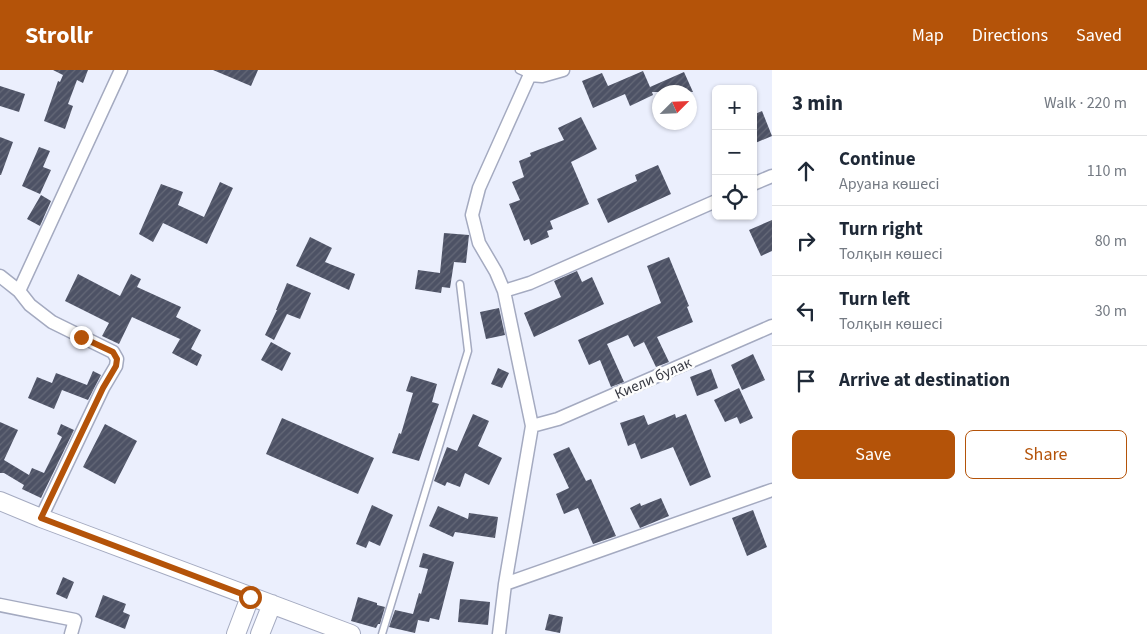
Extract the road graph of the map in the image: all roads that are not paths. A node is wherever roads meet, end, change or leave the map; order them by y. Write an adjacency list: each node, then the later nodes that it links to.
1 (121, 70): 9 (street)
2 (563, 70): 3 (street)
3 (527, 72): 10 (street)
4 (772, 176): 5 (street)
5 (757, 182)
6 (712, 203): 10 (street)
7 (0, 276): 9 (street)
8 (460, 284): 24 (lane)
9 (19, 291): 15 (street)
10 (504, 291): 12 (street)
11 (772, 326): 12 (street, Киели булак)
12 (532, 426): 16 (street)
13 (772, 490): 16 (street)
14 (0, 501): 15 (street)
15 (41, 518): 17 (street)
16 (505, 584): 25 (street)
17 (250, 597): 19 (street); 22 (street)
18 (0, 604): 21 (street)
19 (272, 604): 20 (street); 23 (street)
20 (341, 632)
21 (71, 634)
22 (236, 634)
23 (260, 634)
24 (382, 634)
25 (499, 634)

